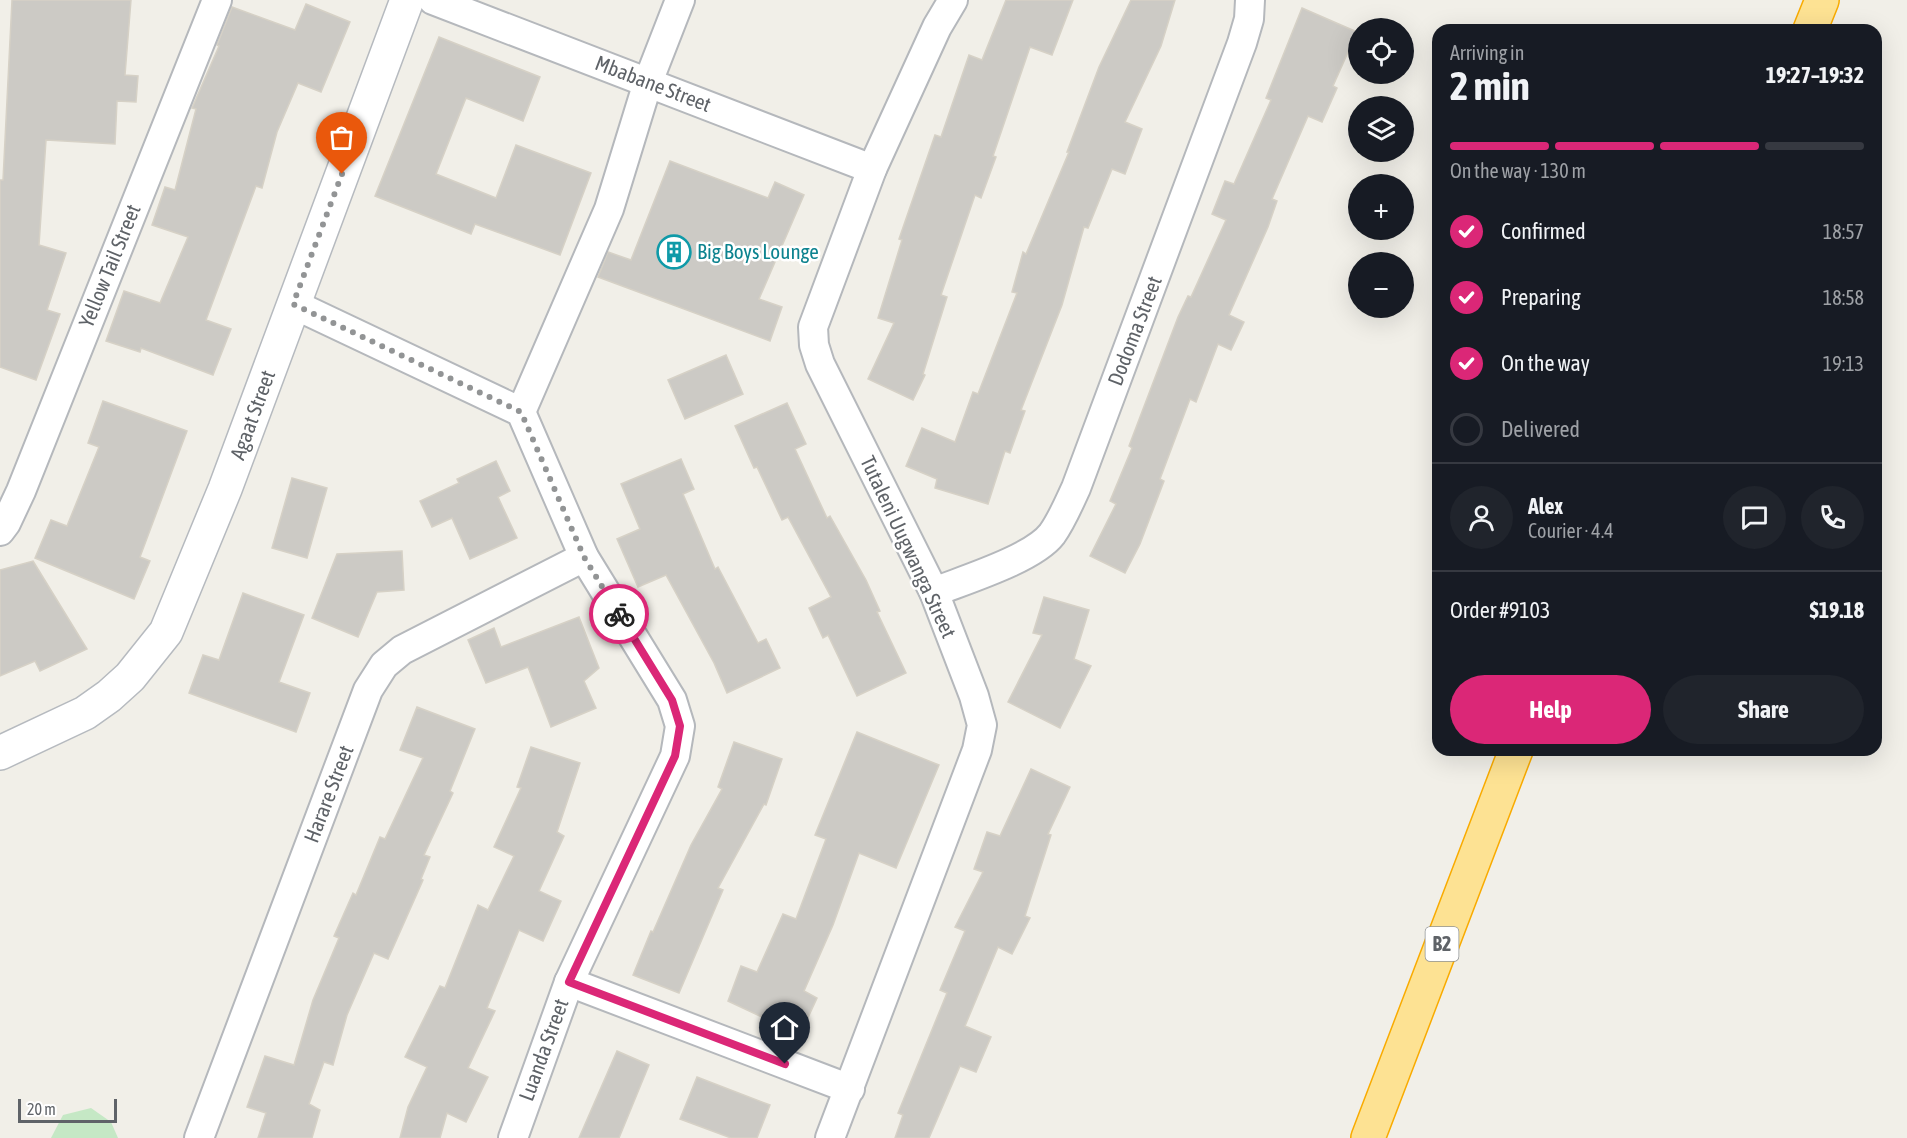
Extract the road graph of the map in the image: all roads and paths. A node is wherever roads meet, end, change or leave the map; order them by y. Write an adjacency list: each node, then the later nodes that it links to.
1 (217, 0): 15 (street, Yellow Tail Street)
2 (407, 0): 13 (street, Agaat Street)
3 (433, 0): 11 (street, Mbabane Street)
4 (680, 0): 11 (street)
5 (953, 0): 12 (street, Tutaleni Uugwanga Street)
6 (1250, 0): 17 (street, Dodoma Street)
7 (1801, 0): 9 (highway)
8 (1822, 0): 10 (highway)
9 (1792, 24)
10 (1812, 24)
11 (648, 82): 12 (street, Mbabane Street); 14 (street)
12 (872, 169): 17 (street, Tutaleni Uugwanga Street)
13 (293, 304): 14 (street); 18 (street, Agaat Street)
14 (521, 412): 16 (street, Luanda Street)
15 (0, 531)
16 (584, 557): 21 (street, Luanda Street); 23 (street, Harare Street)
17 (934, 592): 22 (street, Tutaleni Uugwanga Street)
18 (0, 753)
19 (1514, 756): 26 (highway, B2)
20 (1531, 756): 27 (highway, B2)
21 (569, 982): 22 (street); 24 (street, Luanda Street)
22 (850, 1089): 25 (street, Tutaleni Uugwanga Street)
23 (198, 1138)
24 (513, 1138)
25 (830, 1138)
26 (1368, 1138)
27 (1386, 1138)

